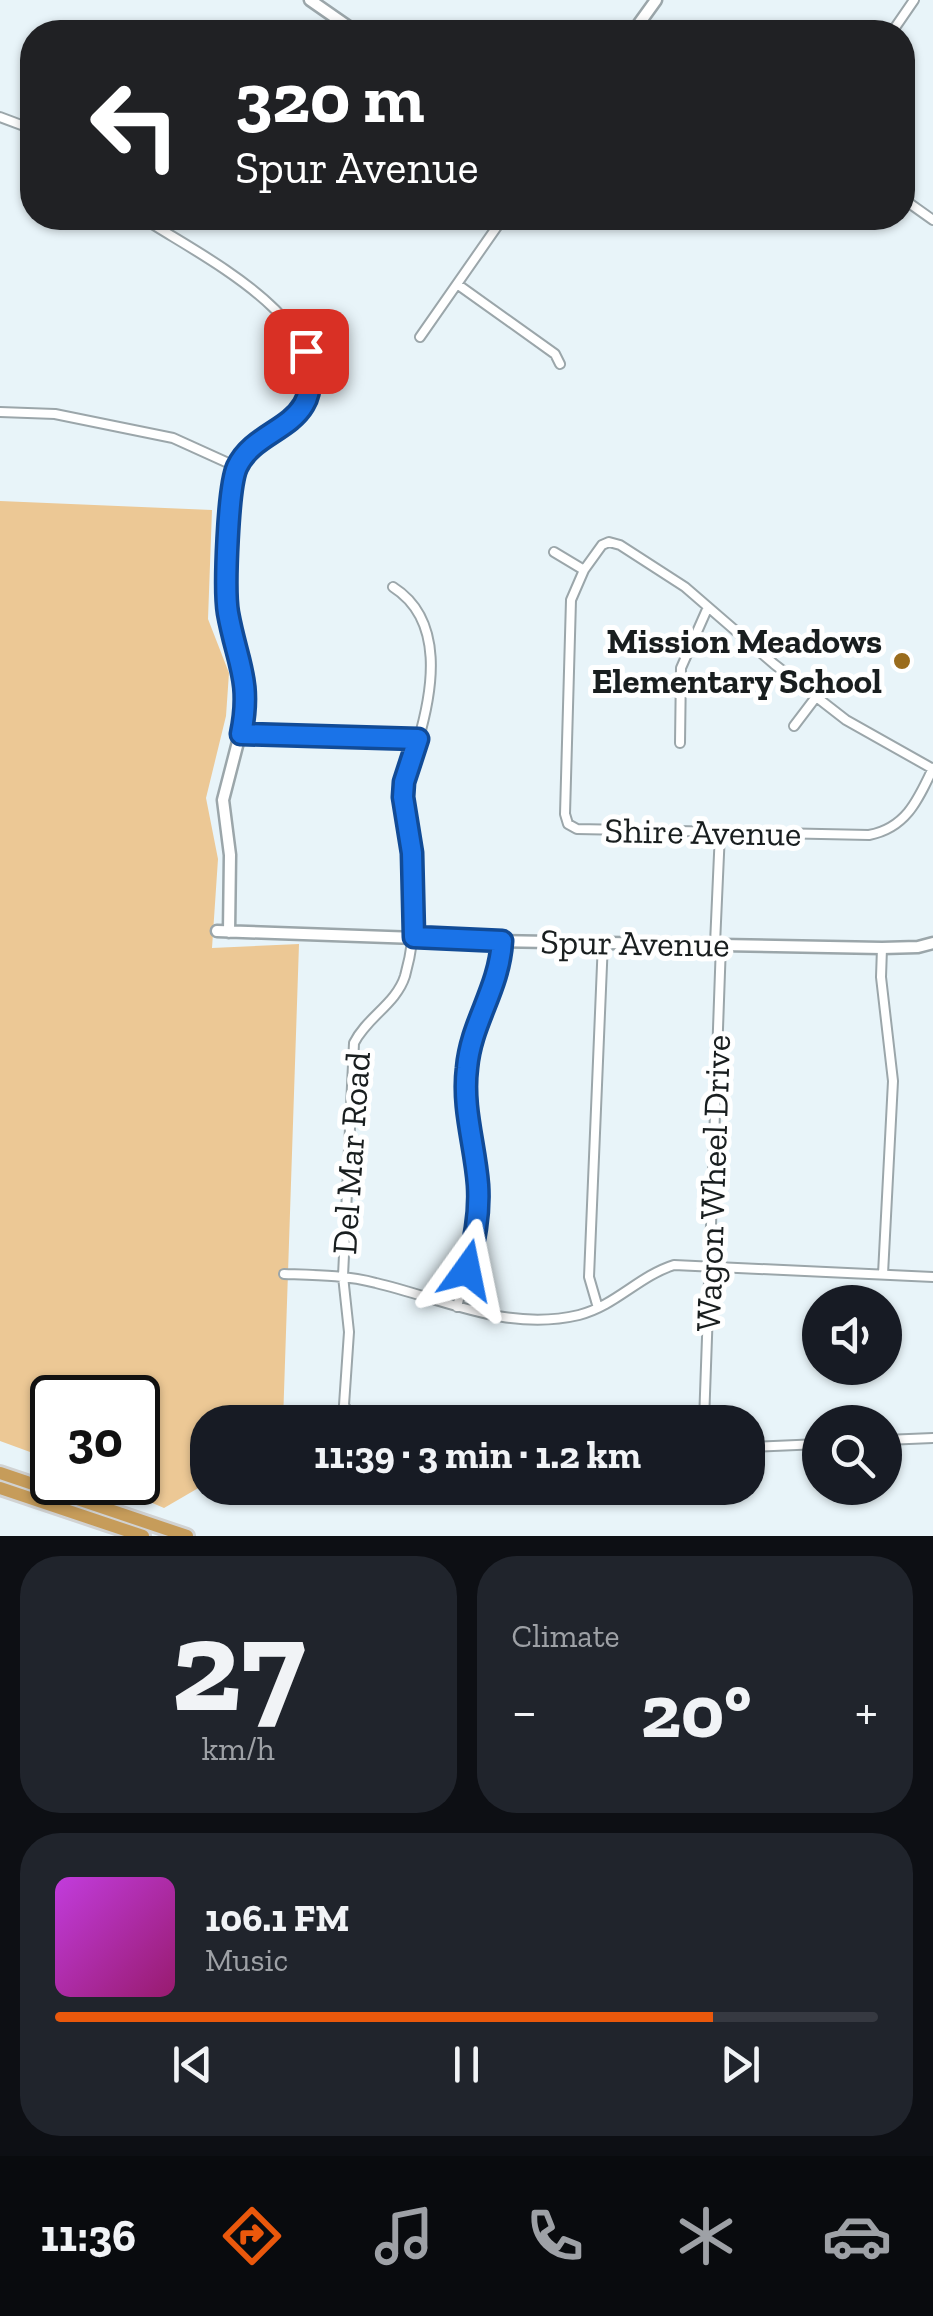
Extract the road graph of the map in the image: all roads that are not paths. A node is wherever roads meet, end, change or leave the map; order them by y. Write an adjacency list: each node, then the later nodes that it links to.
1 (310, 0): 2 (street)
2 (339, 20)
3 (165, 230): 9 (street)
4 (495, 230): 5 (street)
5 (457, 284): 6 (street); 7 (street)
6 (420, 337)
7 (560, 364)
8 (0, 412): 9 (street)
9 (237, 467): 16 (street)
10 (554, 552): 11 (street)
11 (584, 570): 13 (street); 20 (street, Shire Avenue)
12 (393, 587): 17 (street, Del Mar Road)
13 (708, 606): 14 (street); 18 (street)
14 (816, 697): 15 (street); 19 (street)
15 (794, 726)
16 (241, 734): 17 (street); 21 (street, Spur Avenue)
17 (418, 739): 21 (street, Del Mar Road)
18 (680, 743)
19 (933, 768): 20 (street, Shire Avenue)
20 (720, 832): 25 (street, Wagon Wheel Drive)
21 (414, 937): 22 (street, Spur Avenue); 30 (street, Del Mar Road)
22 (502, 941): 23 (street, Spur Avenue); 32 (street)
23 (603, 941): 25 (street, Spur Avenue); 33 (street)
24 (933, 943): 26 (street, Spur Avenue)
25 (718, 944): 26 (street, Spur Avenue); 27 (street, Wagon Wheel Drive)
26 (882, 948): 29 (street)
27 (710, 1265): 29 (street); 33 (street); 35 (street, Wagon Wheel Drive)
28 (284, 1274): 30 (street)
29 (884, 1274): 31 (street)
30 (343, 1276): 32 (street); 34 (street, Del Mar Road)
31 (933, 1276)
32 (457, 1307): 33 (street)
33 (598, 1308)
34 (344, 1405)
35 (705, 1405)
36 (933, 1438): 37 (street)
37 (902, 1439)
38 (802, 1445): 39 (street)
39 (765, 1446)
40 (0, 1473): 43 (highway)
41 (0, 1488): 42 (highway)
42 (143, 1536)
43 (187, 1536)

